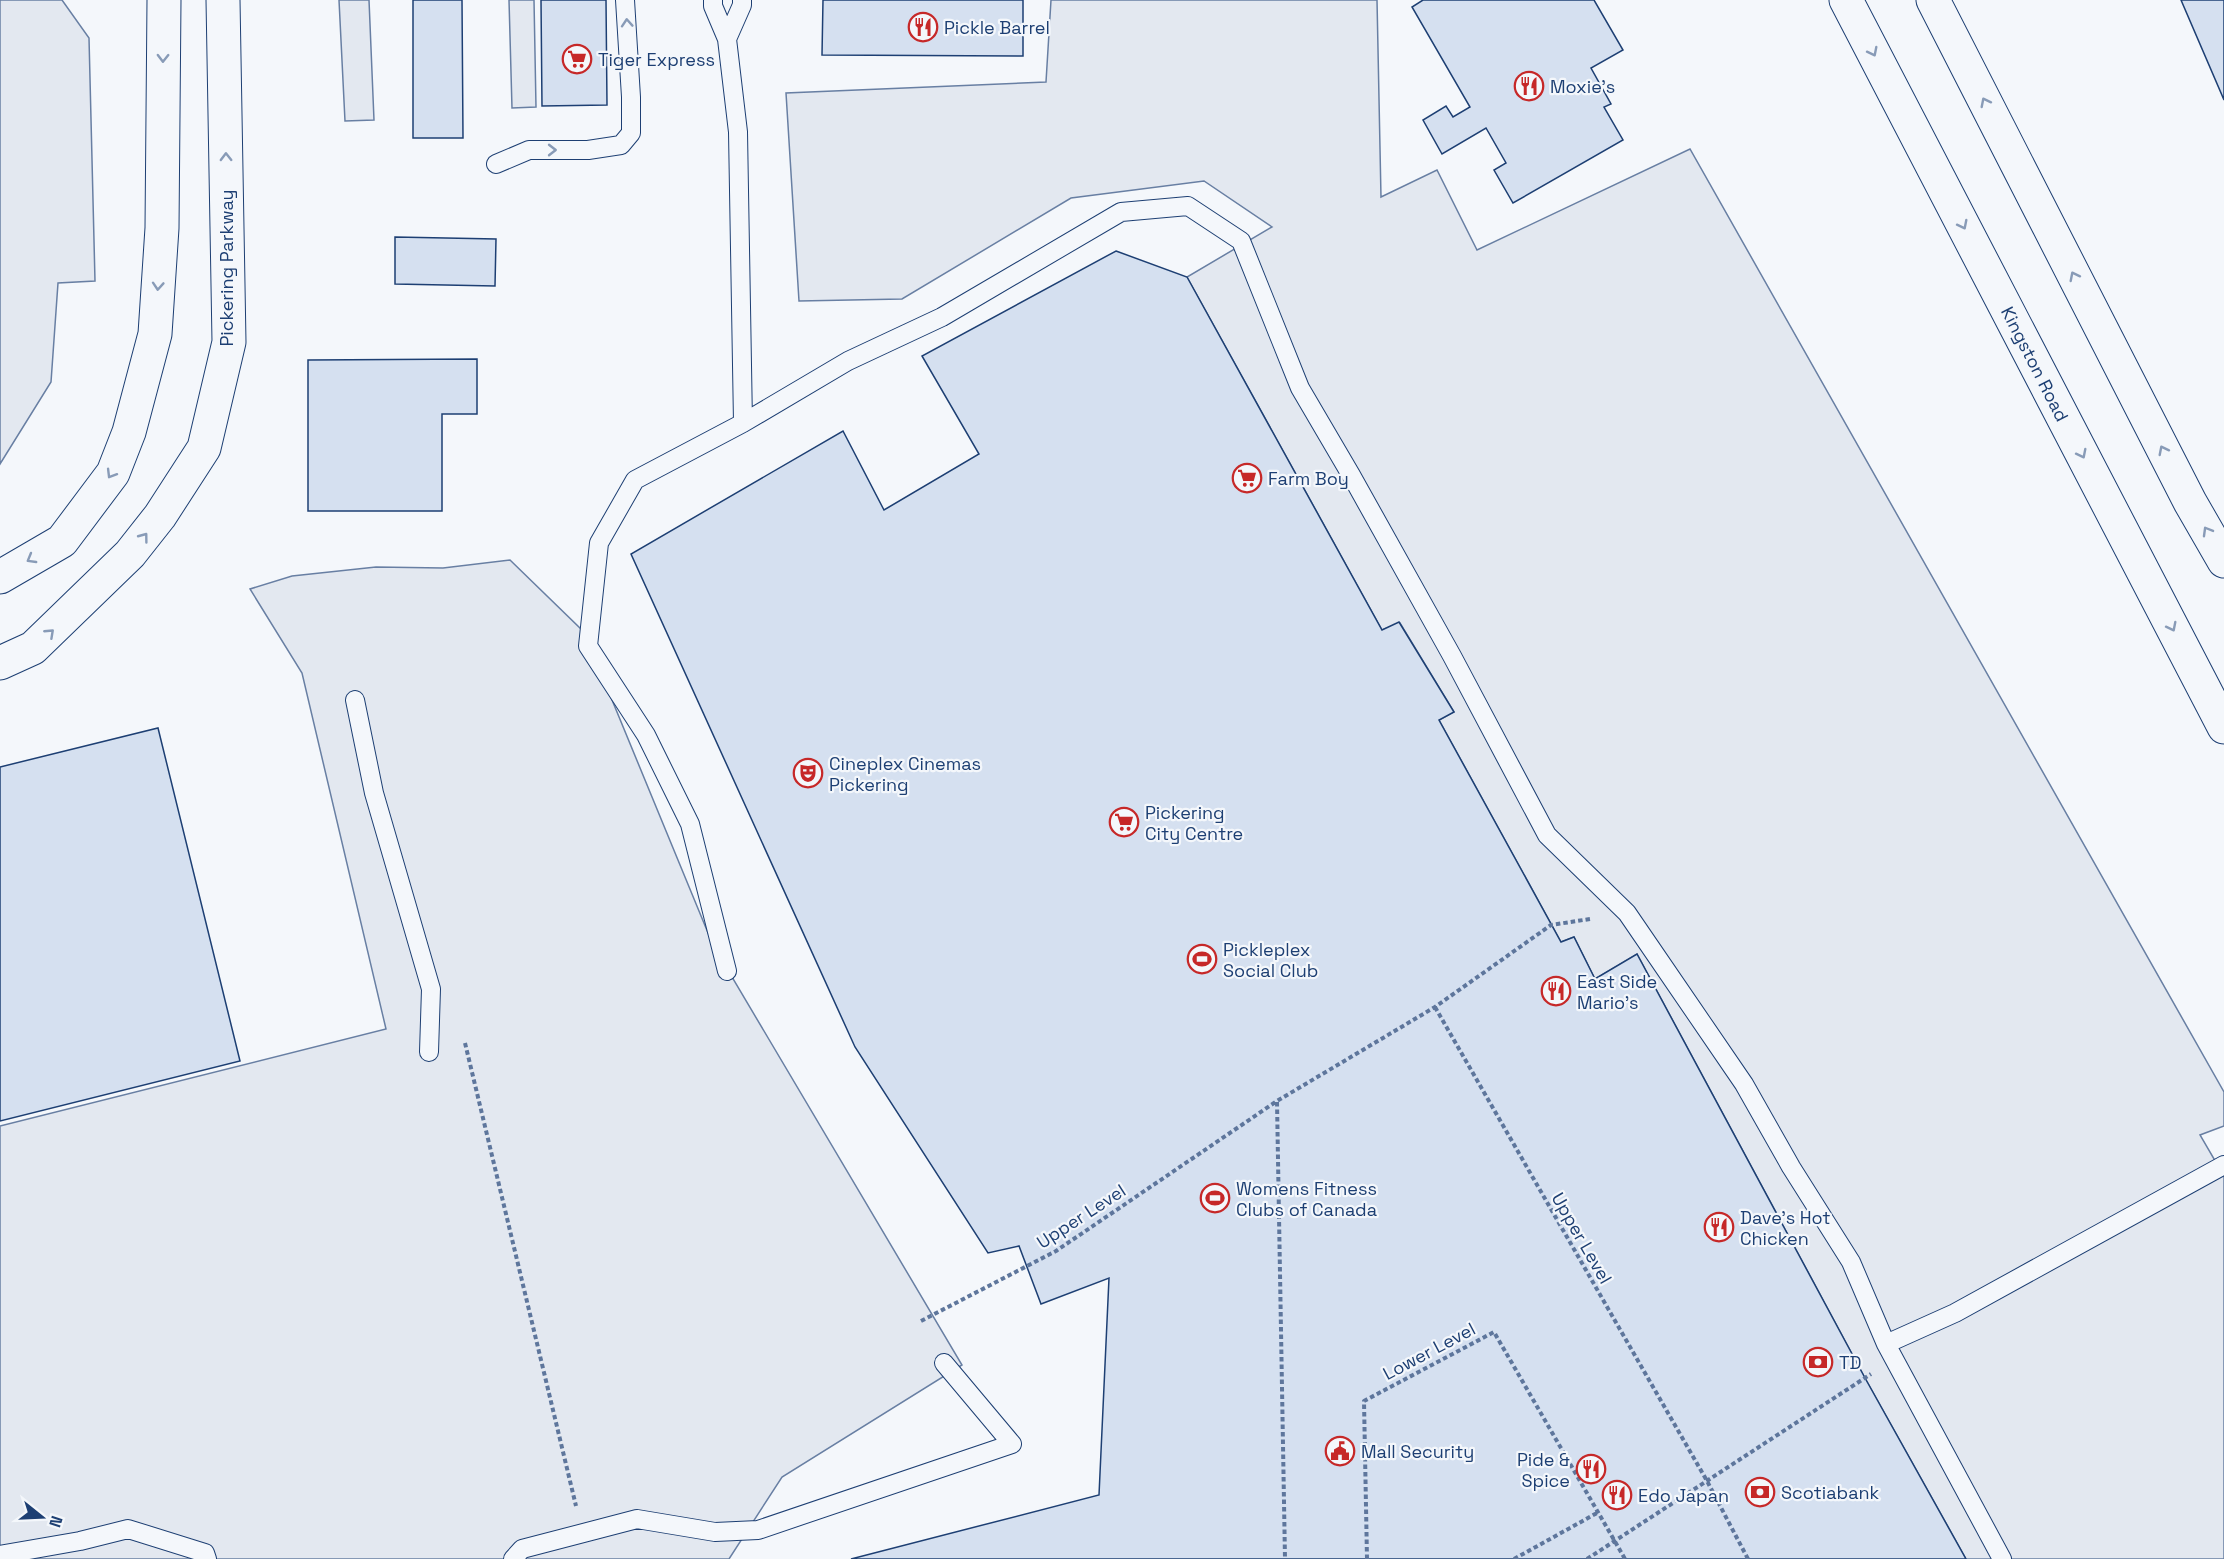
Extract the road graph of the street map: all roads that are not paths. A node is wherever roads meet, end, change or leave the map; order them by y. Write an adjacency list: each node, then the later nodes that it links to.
1 (164, 0): 12 (main road, one-way to 12)
2 (223, 0): 13 (main road, Pickering Parkway, one-way to 2)
3 (625, 0): 9 (lane, one-way to 3)
4 (712, 0): 8 (lane)
5 (742, 0): 8 (lane)
6 (1846, 0): 15 (main road, Kingston Road, one-way to 15)
7 (1941, 7): 11 (main road, one-way to 7)
8 (727, 39): 10 (lane)
9 (496, 164)
10 (743, 423): 16 (lane); 19 (lane)
11 (2224, 561)
12 (0, 577)
13 (0, 663)
14 (355, 700): 17 (lane)
15 (2224, 727)
16 (727, 971)
17 (429, 1052)
18 (2224, 1165): 19 (lane)
19 (1890, 1351): 24 (lane)
20 (944, 1363): 23 (lane)
21 (0, 1555): 22 (lane)
22 (207, 1559)
23 (513, 1559)
24 (2002, 1559)

